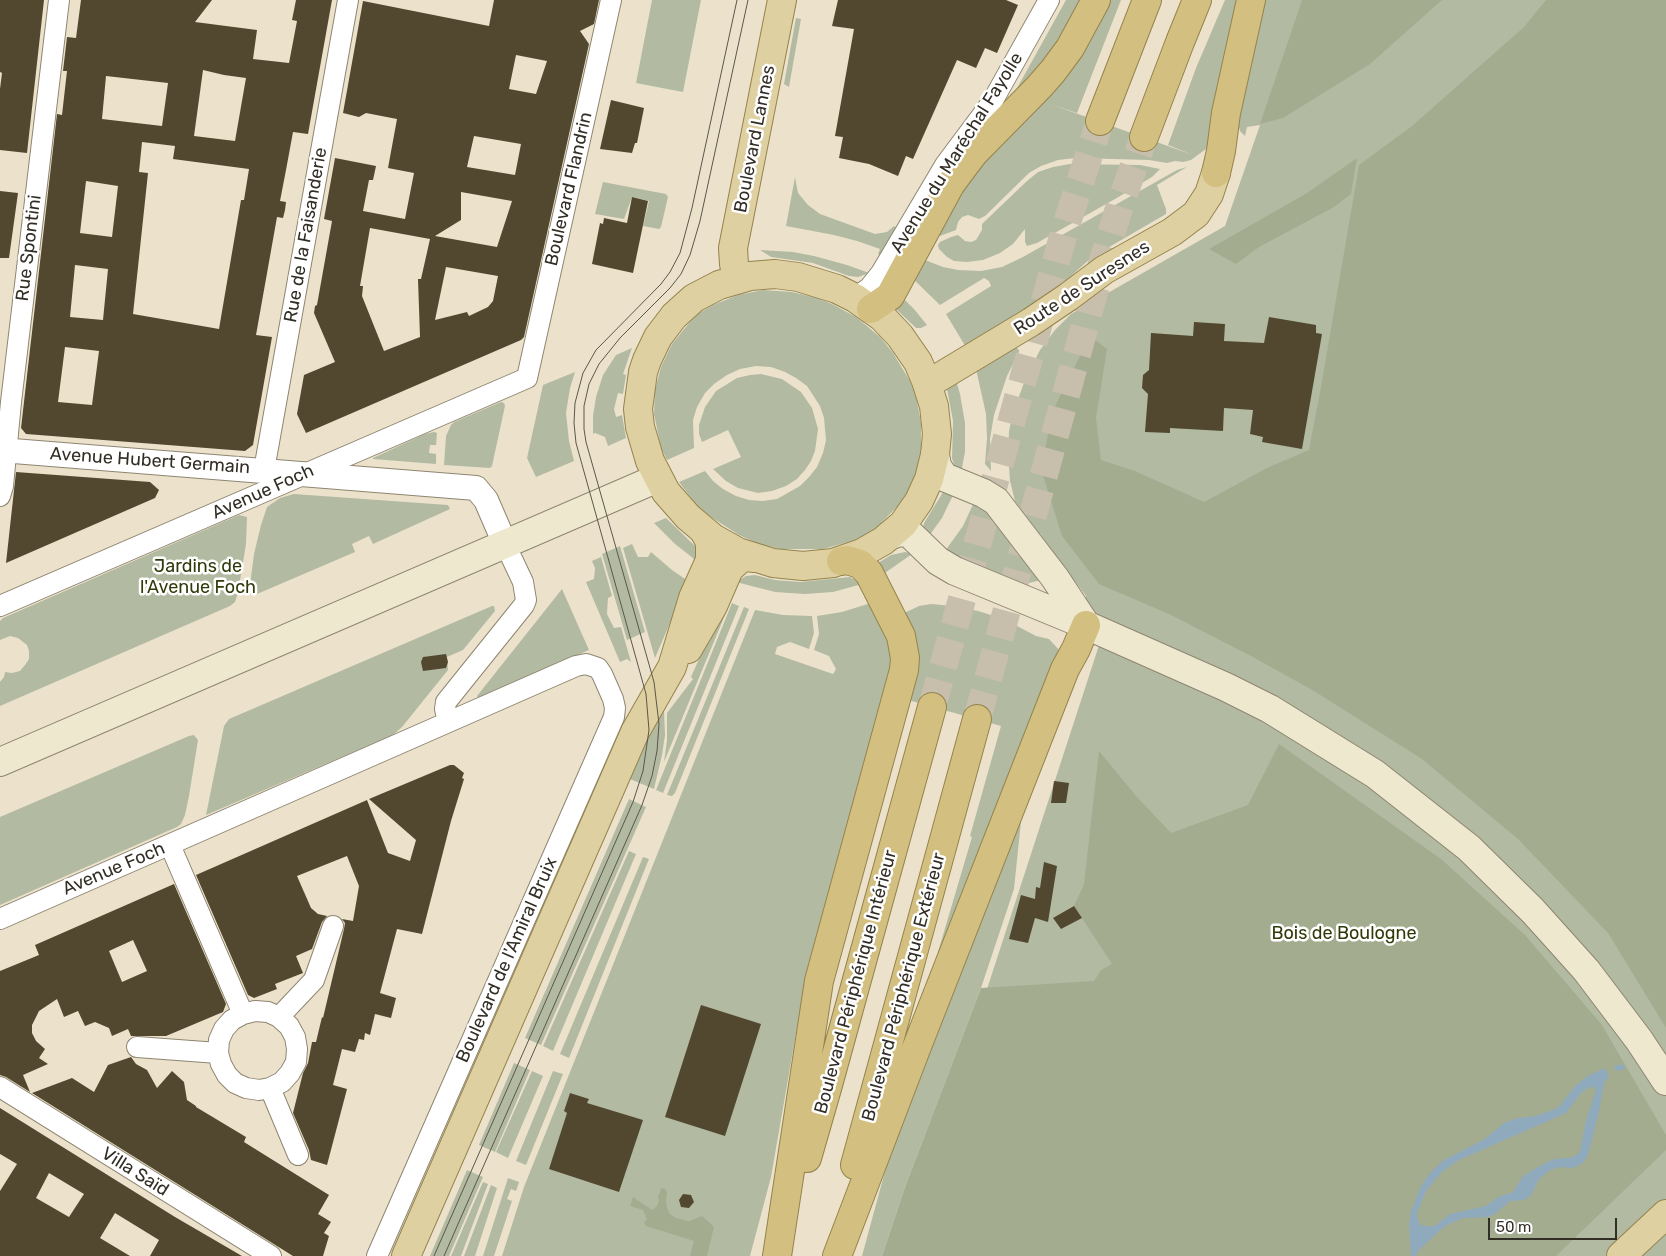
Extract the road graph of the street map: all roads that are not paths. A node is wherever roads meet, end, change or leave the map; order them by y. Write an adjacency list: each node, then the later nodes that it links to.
1 (59, 0): 17 (street, Rue Spontini)
2 (348, 0): 20 (street, Rue de la Faisanderie)
3 (611, 0): 15 (street, Boulevard Flandrin)
4 (782, 0): 13 (main road, Boulevard Lannes)
5 (1049, 0): 14 (street, Avenue du Maréchal Fayolle)
6 (1096, 0): 14 (highway)
7 (1147, 0): 10 (highway)
8 (1197, 0): 11 (highway)
9 (1251, 0): 12 (highway)
10 (1100, 121)
11 (1144, 137)
12 (1216, 173): 16 (main road, Route de Suresnes)
13 (737, 279): 14 (main road); 22 (main road)
14 (863, 303): 16 (main road)
15 (526, 378): 21 (street, Avenue Foch)
16 (928, 384): 19 (main road)
17 (5, 403): 18 (street, Rue Spontini)
18 (3, 450): 20 (street, Avenue Hubert Germain); 23 (street, Rue Spontini)
19 (935, 455): 25 (main road); 30 (main road)
20 (264, 470): 21 (street, Avenue Hubert Germain)
21 (304, 473): 26 (street, Avenue Hubert Germain); 29 (street, Avenue Foch)
22 (658, 478): 24 (main road); 26 (main road)
23 (0, 496)
24 (704, 531): 27 (main road); 32 (main road, Boulevard de l'Amiral Bruix)
25 (889, 536): 28 (main road); 30 (main road)
26 (505, 544): 35 (street); 36 (main road)
27 (755, 558): 28 (main road); 32 (main road, Boulevard de l'Amiral Bruix)
28 (841, 561): 52 (highway)
29 (0, 606)
30 (1086, 625): 44 (main road); 53 (highway)
31 (594, 666): 35 (street, Avenue Foch); 50 (street, Boulevard de l'Amiral Bruix)
32 (661, 689): 51 (main road, Boulevard de l'Amiral Bruix)
33 (932, 707): 52 (highway, Boulevard Périphérique Intérieur)
34 (977, 719): 53 (highway, Boulevard Périphérique Extérieur)
35 (448, 722): 37 (street, Avenue Foch)
36 (0, 762)
37 (170, 846): 38 (street, Avenue Foch); 40 (street)
38 (0, 919)
39 (333, 926): 41 (street)
40 (243, 1014): 41 (street); 43 (street)
41 (279, 1017): 46 (street)
42 (137, 1047): 43 (street)
43 (218, 1052): 46 (street)
44 (1666, 1080)
45 (0, 1087): 49 (street, Villa Saïd)
46 (270, 1088): 47 (street)
47 (298, 1155)
48 (1666, 1214): 54 (main road)
49 (270, 1256)
50 (378, 1256)
51 (406, 1256)
52 (777, 1256)
53 (835, 1256)
54 (1621, 1256)

